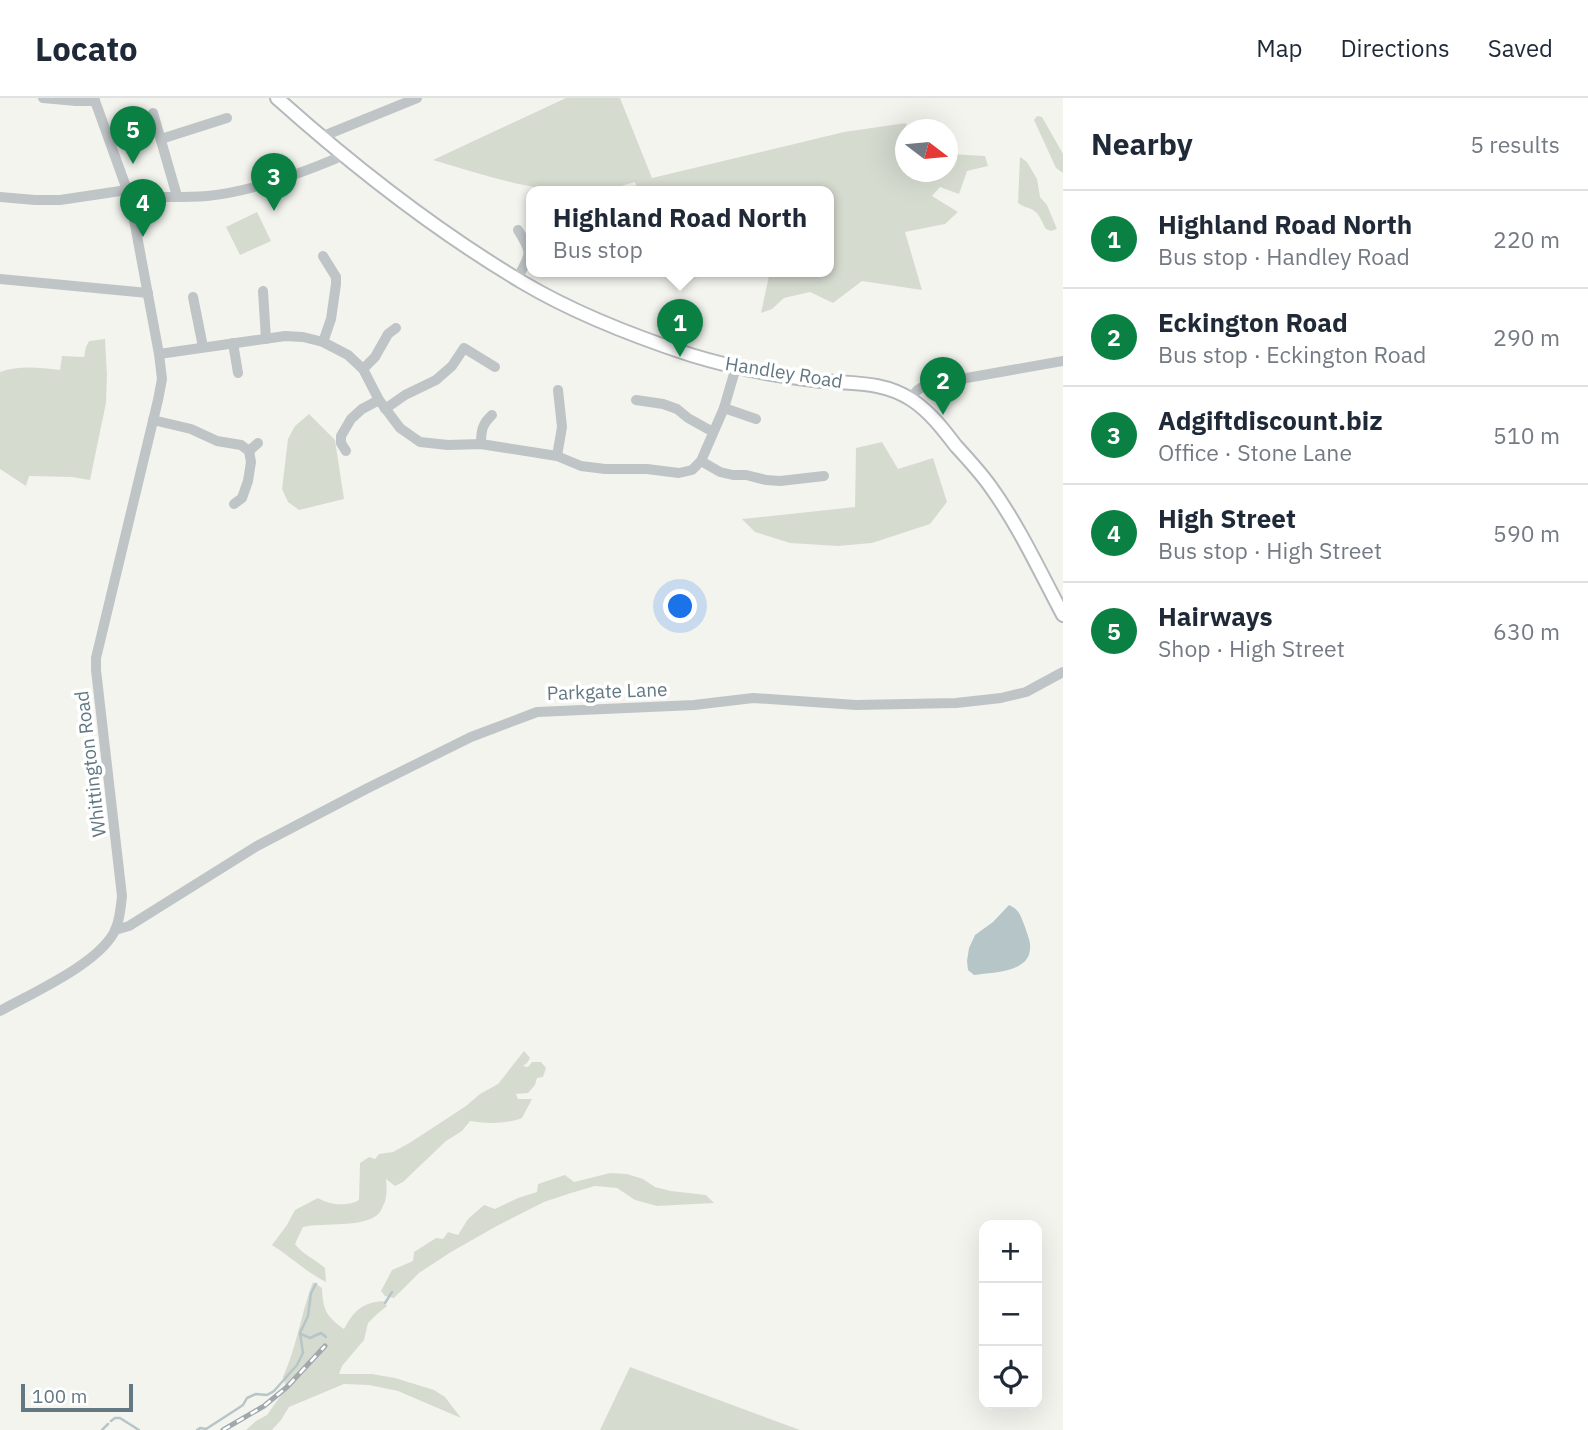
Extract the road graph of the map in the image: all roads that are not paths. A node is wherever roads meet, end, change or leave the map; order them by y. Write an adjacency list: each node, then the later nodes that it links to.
1 (43, 98): 4 (street)
2 (276, 98): 7 (main road, Handley Road)
3 (417, 98): 7 (street)
4 (94, 100): 10 (street, Whittington Road)
5 (153, 113): 8 (street)
6 (227, 118): 8 (street)
7 (321, 137): 9 (main road, Handley Road)
8 (161, 139): 11 (street)
9 (342, 156): 11 (street); 20 (main road, Handley Road)
10 (129, 194): 11 (street); 12 (street); 22 (street, Whittington Road)
11 (177, 196)
12 (0, 197)
13 (519, 230): 14 (street)
14 (526, 241)
15 (323, 256): 18 (street)
16 (526, 262): 20 (street)
17 (348, 276): 18 (street)
18 (336, 277): 26 (street)
19 (0, 279): 22 (street)
20 (517, 279): 32 (main road, Handley Road)
21 (263, 291): 25 (street)
22 (148, 293): 29 (street, Whittington Road)
23 (193, 297): 28 (street)
24 (396, 328): 33 (street)
25 (266, 339): 26 (street); 27 (street)
26 (323, 342): 33 (street)
27 (233, 343): 28 (street); 34 (street)
28 (203, 348): 29 (street)
29 (159, 354): 42 (street, Whittington Road)
30 (1063, 361): 36 (street)
31 (495, 367): 38 (street)
32 (736, 367): 36 (main road, Handley Road); 39 (street)
33 (363, 369): 38 (street)
34 (238, 373)
35 (558, 390): 48 (street)
36 (911, 399): 52 (main road)
37 (636, 400): 43 (street)
38 (382, 404): 45 (street); 47 (street)
39 (724, 408): 41 (street); 43 (street)
40 (492, 415): 45 (street)
41 (756, 419)
42 (153, 420): 46 (street); 54 (street, Whittington Road)
43 (713, 432): 49 (street)
44 (258, 443): 46 (street)
45 (481, 443): 48 (street)
46 (248, 451): 51 (street)
47 (346, 451)
48 (557, 456): 49 (street)
49 (701, 461): 50 (street)
50 (824, 476)
51 (232, 506)
52 (1063, 615)
53 (1063, 672): 54 (street, Parkgate Lane)
54 (115, 930): 55 (street, Whittington Road)
55 (0, 1011)

